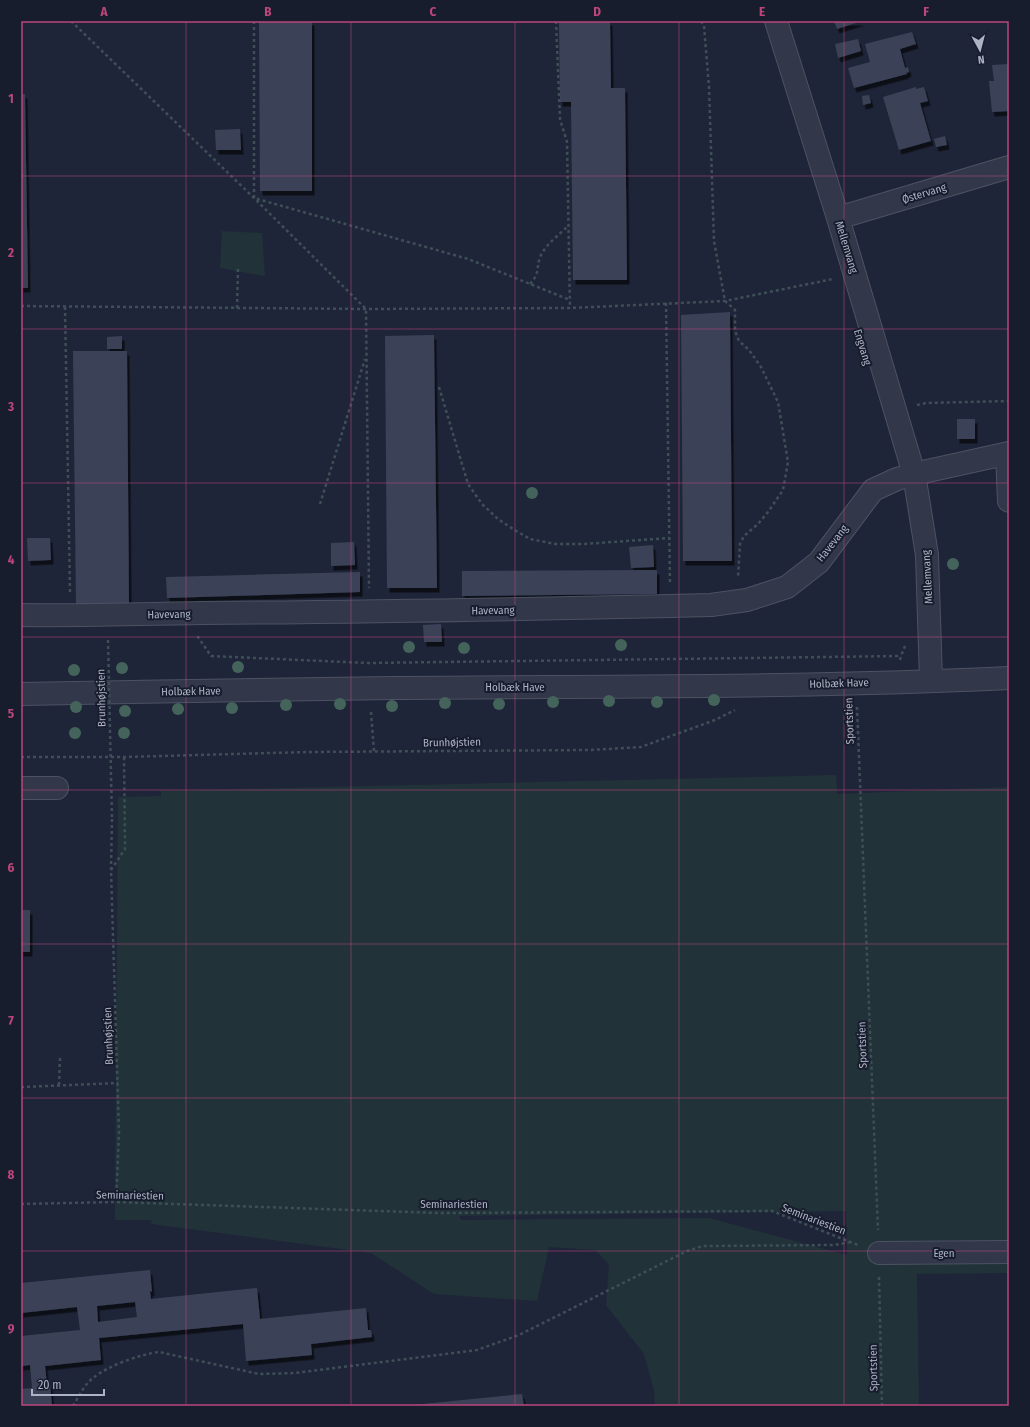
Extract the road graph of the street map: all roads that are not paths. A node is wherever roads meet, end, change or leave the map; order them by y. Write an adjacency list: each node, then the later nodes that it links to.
1 (776, 21): 3 (street, Mellemvang)
2 (1009, 167): 3 (street, Østervang)
3 (838, 218): 5 (street, Mellemvang)
4 (1008, 454): 5 (street); 6 (street)
5 (914, 474): 7 (street, Havevang); 9 (street, Mellemvang)
6 (1009, 501)
7 (21, 615)
8 (1009, 678): 9 (street, Holbæk Have)
9 (931, 681): 10 (street, Holbæk Have)
10 (21, 694)
11 (21, 788): 12 (street)
12 (58, 788)
13 (1009, 1252): 14 (street, Egen)
14 (879, 1253)

